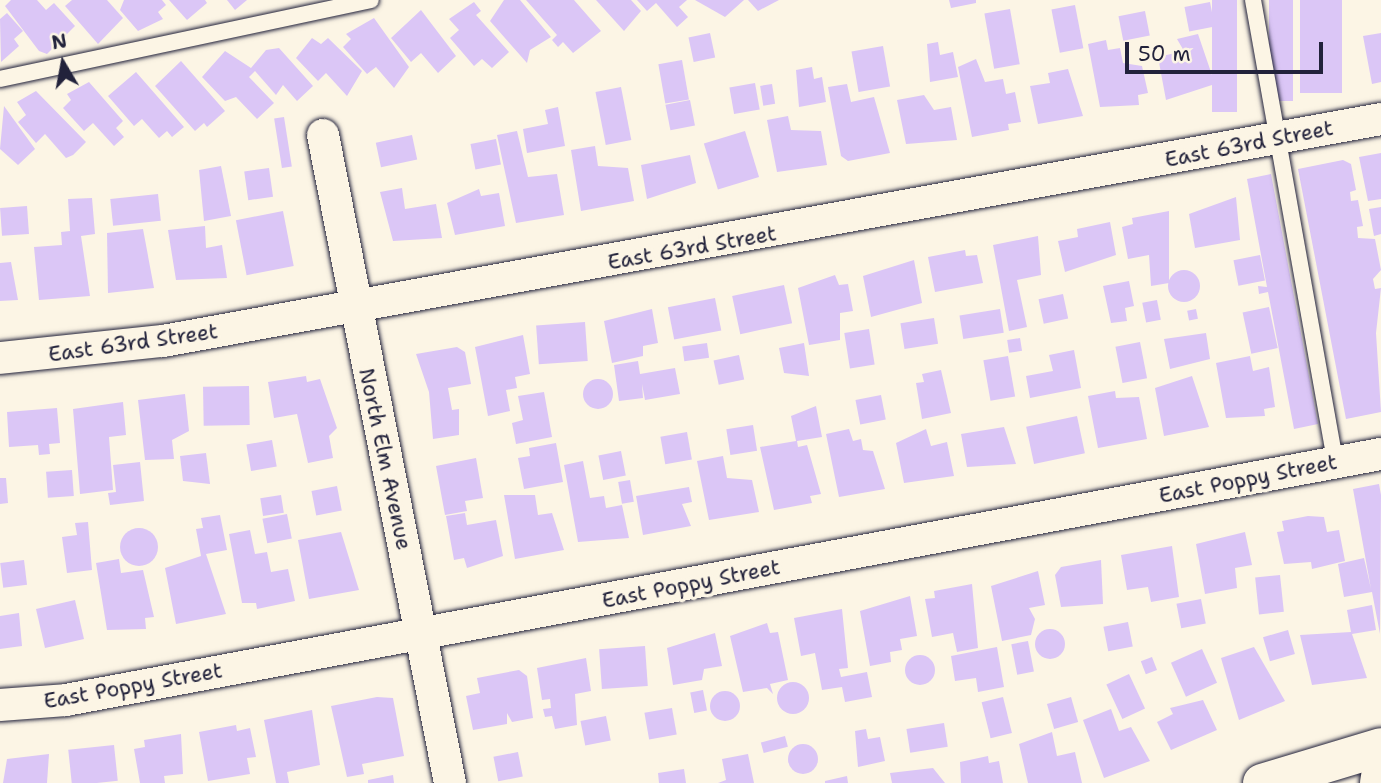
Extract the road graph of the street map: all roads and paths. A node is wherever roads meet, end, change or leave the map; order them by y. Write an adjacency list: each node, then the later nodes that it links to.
1 (371, 0): 3 (lane)
2 (1253, 0): 6 (lane)
3 (0, 79)
4 (1381, 119): 6 (street, East 63rd Street)
5 (323, 135): 7 (street, North Elm Avenue)
6 (1277, 139): 7 (street, East 63rd Street); 10 (lane)
7 (354, 307): 8 (street, East 63rd Street); 11 (street, North Elm Avenue)
8 (0, 358)
9 (1381, 454): 10 (street, East Poppy Street)
10 (1335, 462): 11 (street, East Poppy Street)
11 (422, 634): 12 (street, East Poppy Street); 14 (street, North Elm Avenue)
12 (0, 705)
13 (1381, 749): 15 (street); 16 (street)
14 (450, 783)
15 (1262, 783)
16 (1376, 783)

